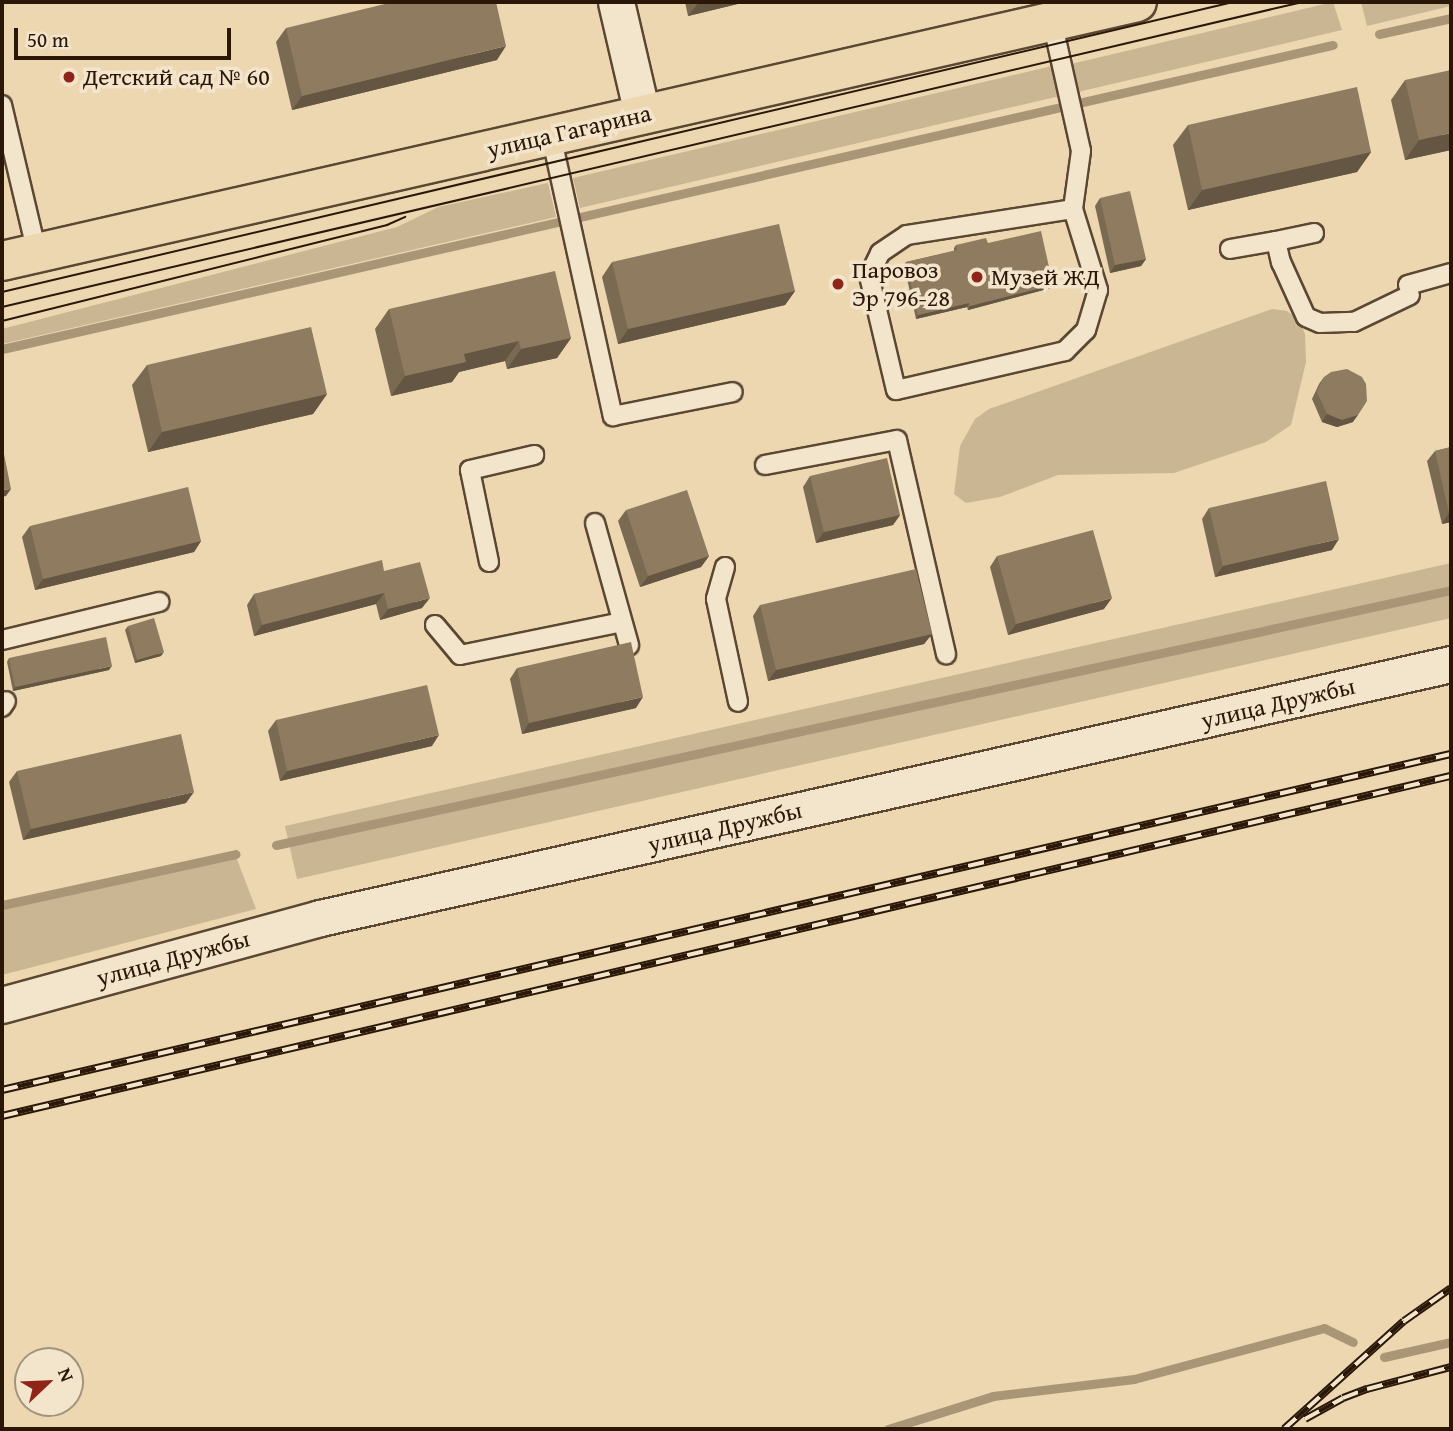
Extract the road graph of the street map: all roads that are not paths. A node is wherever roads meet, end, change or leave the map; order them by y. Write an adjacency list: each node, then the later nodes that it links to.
1 (616, 2): 5 (street)
2 (1137, 2): 3 (main road, улица Гагарина)
3 (1052, 21): 5 (main road, улица Гагарина); 7 (lane)
4 (3, 114): 11 (lane)
5 (642, 114): 6 (main road, улица Гагарина)
6 (551, 135): 11 (main road, улица Гагарина); 13 (lane)
7 (1073, 209): 7 (lane)
8 (1314, 233): 9 (lane)
9 (1276, 241): 10 (lane); 12 (lane)
10 (1230, 249)
11 (19, 257)
12 (1451, 273)
13 (733, 392)
14 (534, 455): 17 (lane)
15 (765, 465): 24 (lane)
16 (595, 523): 20 (lane)
17 (488, 562)
18 (725, 567): 26 (lane)
19 (159, 602): 22 (lane)
20 (622, 622): 21 (lane); 23 (lane)
21 (435, 625)
22 (2, 640)
23 (629, 645)
24 (946, 654)
25 (1451, 664): 27 (street, улица Дружбы)
26 (737, 702)
27 (2, 1005)

